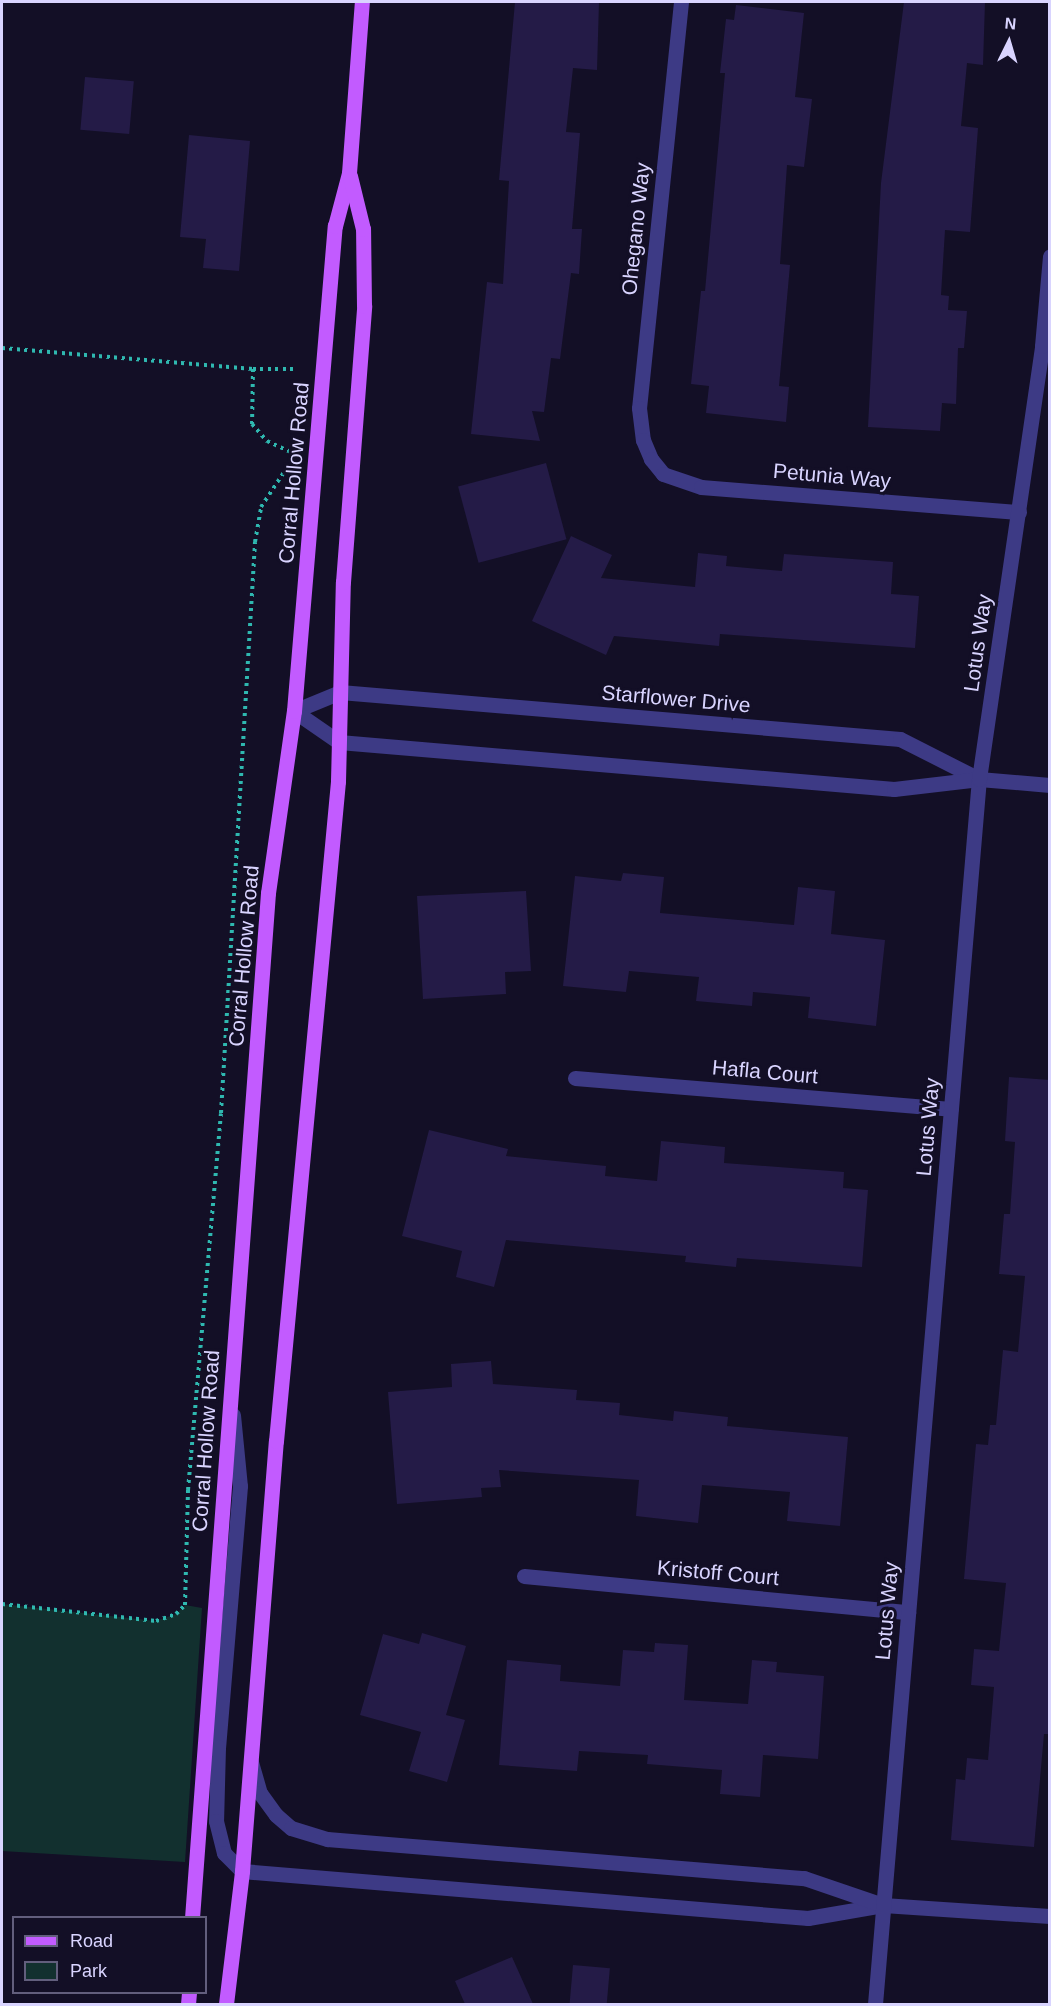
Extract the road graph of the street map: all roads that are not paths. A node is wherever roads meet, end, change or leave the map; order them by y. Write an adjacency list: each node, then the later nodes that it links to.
1 (362, 2): 3 (main road, Corral Hollow Road)
2 (681, 2): 5 (street, Ohegano Way)
3 (349, 173): 7 (main road); 8 (main road, Corral Hollow Road)
4 (1050, 256): 6 (street, Lotus Way)
5 (651, 459): 6 (street, Petunia Way)
6 (1019, 512): 10 (street, Lotus Way)
7 (340, 692): 8 (street, Starflower Drive); 9 (main road); 10 (street, Starflower Drive)
8 (294, 711): 9 (street); 14 (main road, Corral Hollow Road)
9 (339, 742): 10 (street); 17 (main road)
10 (980, 779): 11 (street, Starflower Drive); 13 (street, Lotus Way)
11 (1050, 785)
12 (575, 1078): 13 (street, Hafla Court)
13 (951, 1108): 16 (street, Lotus Way)
14 (230, 1398): 18 (street); 20 (main road, Corral Hollow Road)
15 (524, 1576): 16 (street, Kristoff Court)
16 (908, 1612): 19 (street, Lotus Way)
17 (250, 1757): 18 (main road); 19 (street)
18 (242, 1871): 19 (street); 22 (main road)
19 (883, 1905): 21 (street); 23 (street, Lotus Way)
20 (192, 1916)
21 (1050, 1916)
22 (226, 2004)
23 (875, 2004)

